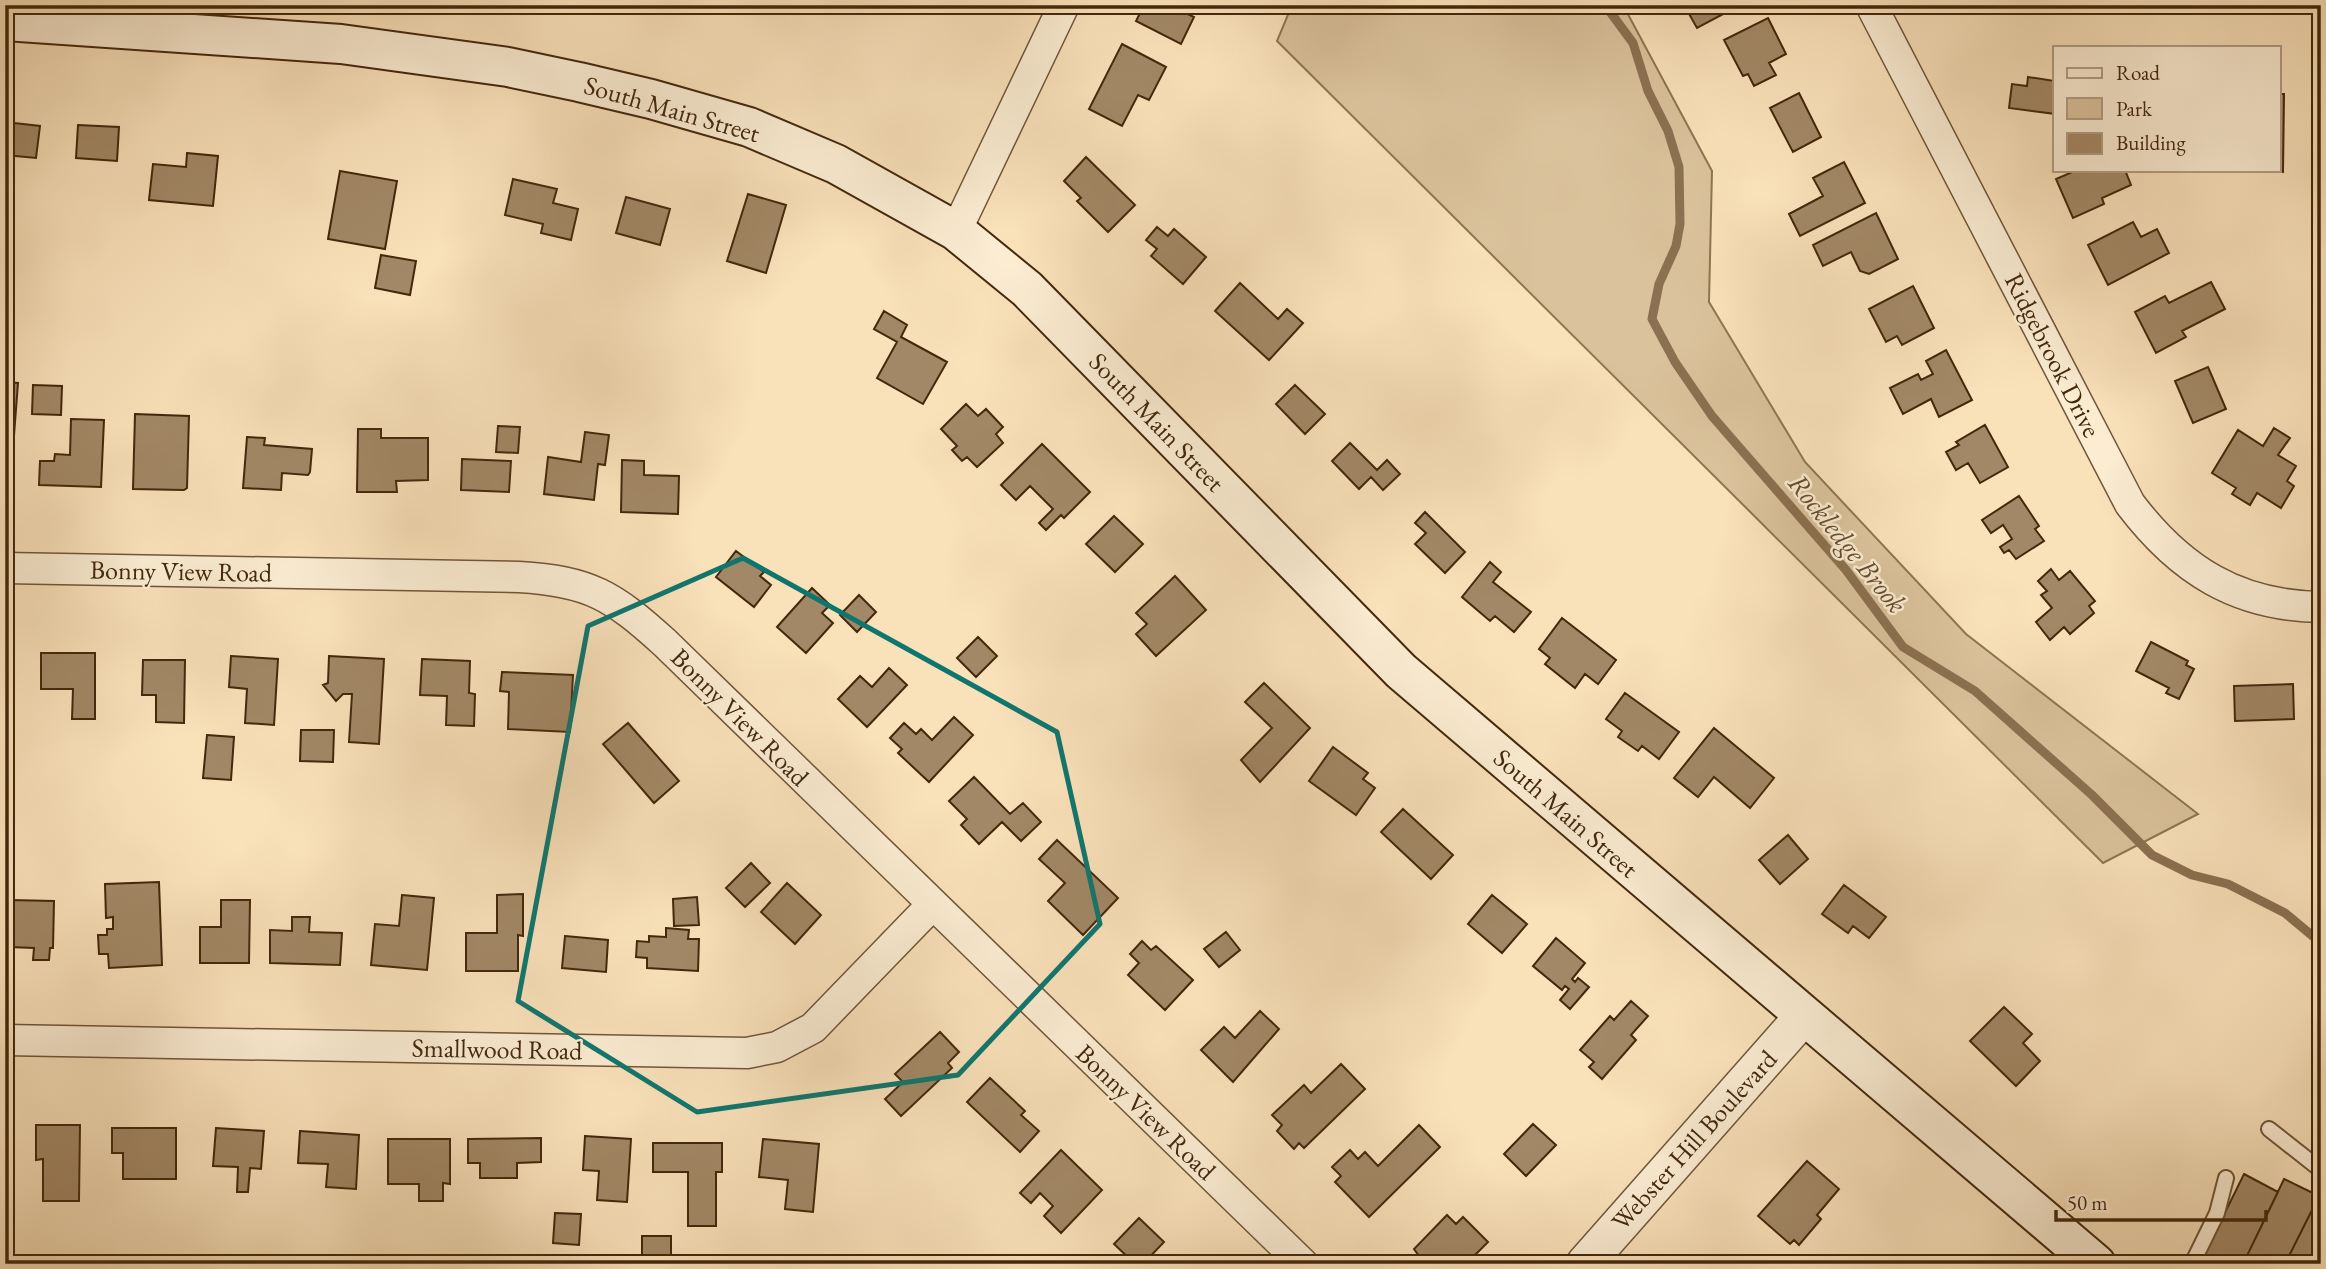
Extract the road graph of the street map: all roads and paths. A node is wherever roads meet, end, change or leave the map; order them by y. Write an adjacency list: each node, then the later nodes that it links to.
1 (1064, 5): 4 (street)
2 (1871, 5): 6 (street, Ridgebrook Drive)
3 (5, 21): 4 (main road, South Main Street)
4 (956, 231): 8 (main road, South Main Street)
5 (5, 568): 7 (street, Bonny View Road)
6 (2321, 607)
7 (932, 905): 9 (street, Smallwood Road); 13 (street, Bonny View Road)
8 (1803, 1017): 14 (street, Webster Hill Boulevard); 15 (main road, South Main Street)
9 (5, 1041)
10 (2269, 1129): 11 (lane)
11 (2321, 1170)
12 (2226, 1178): 16 (lane)
13 (1303, 1264)
14 (1585, 1264)
15 (2096, 1264)
16 (2192, 1264)

